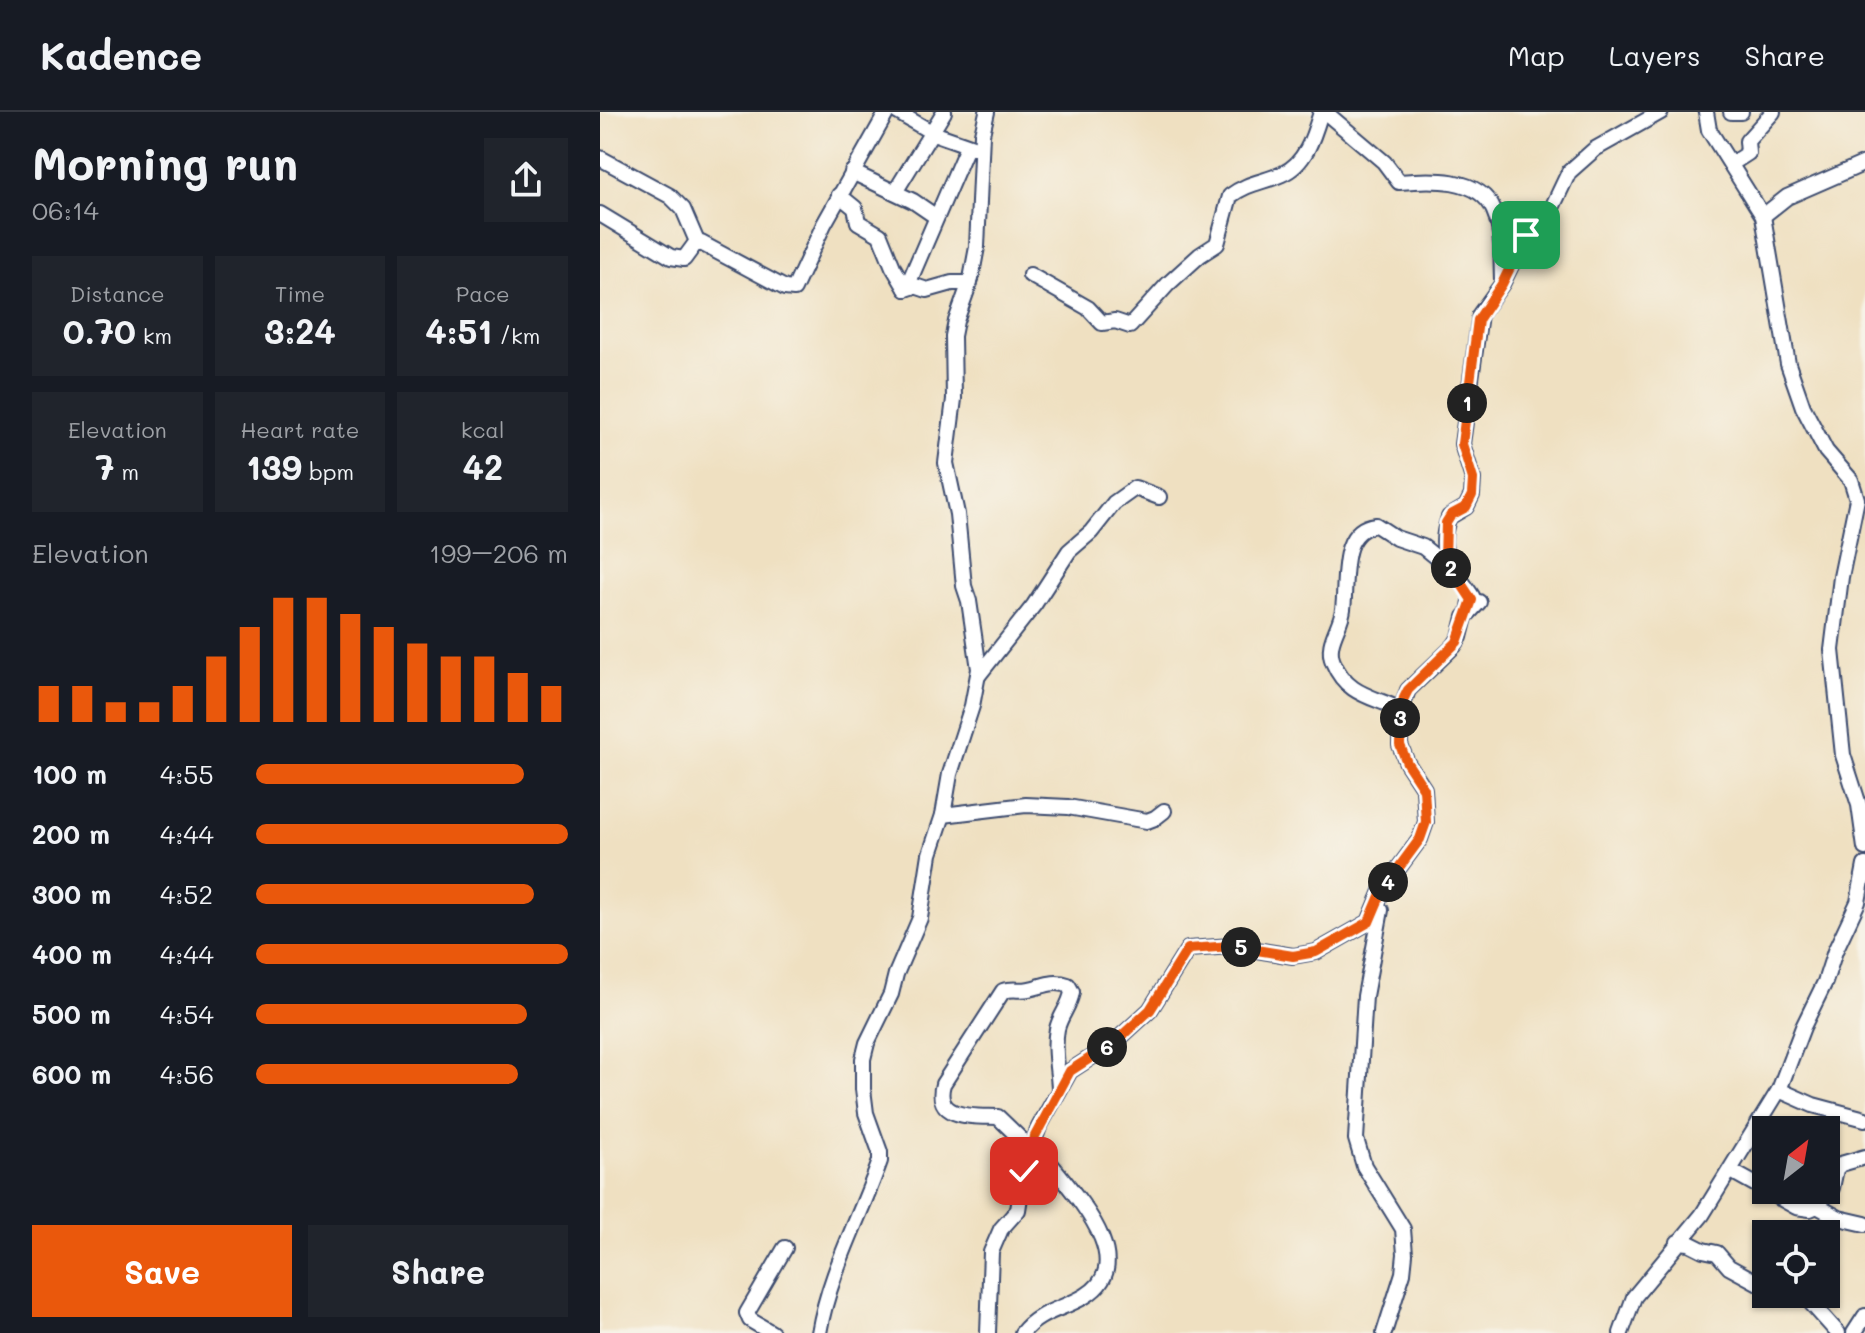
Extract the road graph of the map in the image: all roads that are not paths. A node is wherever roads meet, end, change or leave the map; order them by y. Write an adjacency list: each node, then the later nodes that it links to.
1 (887, 112): 16 (street)
2 (897, 112): 11 (street)
3 (944, 112): 11 (street)
4 (987, 112): 12 (street)
5 (1323, 112): 23 (street); 25 (street)
6 (1661, 112): 25 (street)
7 (1706, 112): 15 (street)
8 (1731, 112): 9 (street)
9 (1741, 112)
10 (1773, 112): 15 (street)
11 (933, 133): 12 (street); 17 (street)
12 (974, 146): 20 (street); 24 (street)
13 (600, 158): 22 (street)
14 (1865, 163): 21 (street)
15 (1731, 164): 21 (street)
16 (852, 172): 17 (street); 18 (street)
17 (895, 192): 20 (street)
18 (839, 195): 22 (street); 26 (street)
19 (600, 214): 22 (street)
20 (935, 216): 26 (street)
21 (1763, 216): 28 (street)
22 (698, 244)
23 (1030, 275)
24 (970, 283): 26 (street); 32 (street)
25 (1502, 284): 29 (street)
26 (906, 289)
27 (1159, 497): 32 (street)
28 (1860, 497): 34 (street)
29 (1456, 574): 31 (street); 33 (street)
30 (1479, 602): 31 (street)
31 (1468, 614): 33 (street)
32 (978, 676): 36 (street)
33 (1401, 710): 39 (street)
34 (1858, 783): 37 (street)
35 (1164, 811): 36 (street)
36 (943, 815): 54 (street)
37 (1865, 848)
38 (1865, 865): 40 (street)
39 (1383, 889): 41 (street); 57 (street)
40 (1779, 1090): 42 (street); 45 (street)
41 (1059, 1092): 43 (street); 43 (street)
42 (1865, 1119)
43 (1034, 1148): 55 (street); 56 (street)
44 (1865, 1157): 46 (street)
45 (1731, 1171): 46 (street); 48 (street)
46 (1817, 1206): 47 (street)
47 (1865, 1224)
48 (1678, 1242): 50 (street); 58 (street)
49 (785, 1248): 53 (street)
50 (1752, 1279)
51 (1816, 1308): 59 (street)
52 (1865, 1316): 60 (street)
53 (772, 1333)
54 (819, 1333)
55 (988, 1333)
56 (1022, 1333)
57 (1384, 1333)
58 (1621, 1333)
59 (1838, 1333)
60 (1854, 1333)

